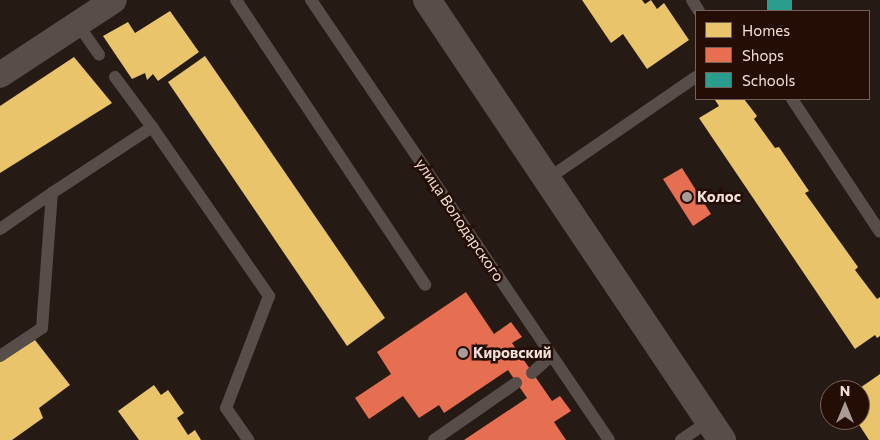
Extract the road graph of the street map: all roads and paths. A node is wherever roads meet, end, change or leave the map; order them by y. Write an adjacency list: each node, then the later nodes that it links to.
1 (114, 0): 5 (street)
2 (236, 0): 16 (lane)
3 (311, 0): 18 (lane, улица Володарского)
4 (426, 0): 12 (street)
5 (79, 26): 6 (lane); 7 (street)
6 (99, 55)
7 (0, 75)
8 (115, 78): 11 (lane)
9 (695, 78): 12 (lane)
10 (793, 100): 15 (lane)
11 (152, 127): 13 (lane); 22 (lane)
12 (546, 180): 21 (street)
13 (52, 193): 14 (lane); 17 (lane)
14 (0, 229)
15 (880, 232)
16 (425, 284)
17 (0, 356)
18 (550, 357): 19 (lane); 24 (lane, улица Володарского)
19 (532, 373)
20 (516, 383): 23 (lane)
21 (715, 431): 25 (lane)
22 (248, 440)
23 (434, 440)
24 (609, 440)
25 (681, 440)

